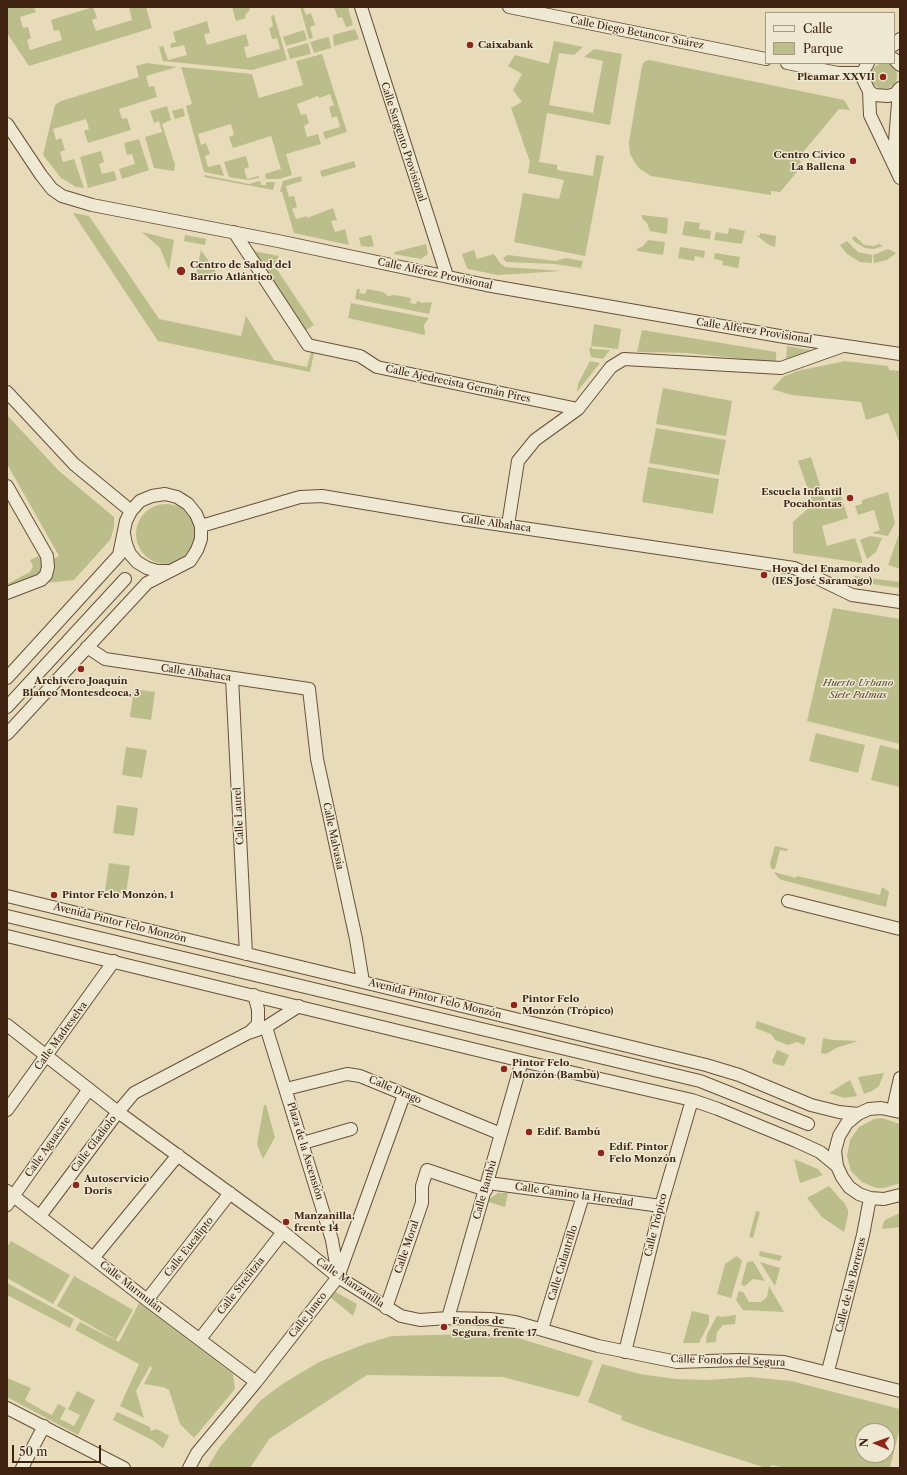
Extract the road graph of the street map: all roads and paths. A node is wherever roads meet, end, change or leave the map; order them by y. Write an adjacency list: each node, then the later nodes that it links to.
1 (362, 7): 11 (street, Calle Sargento Provisional)
2 (509, 7): 3 (street, Calle Diego Betancor Suárez)
3 (765, 59)
4 (792, 64): 5 (street)
5 (865, 68): 7 (street)
6 (900, 89): 7 (street); 9 (street)
7 (869, 91): 9 (street)
8 (7, 124): 10 (street, Calle Alférez Provisional)
9 (900, 177)
10 (234, 232): 11 (street, Calle Alférez Provisional); 15 (street, Calle Ajedrecista Germán Pires)
11 (447, 276): 12 (street, Calle Alférez Provisional)
12 (845, 346): 13 (street, Calle Alférez Provisional); 15 (street)
13 (900, 354)
14 (7, 392): 17 (street)
15 (578, 409): 18 (street)
16 (7, 486): 23 (street)
17 (131, 511): 19 (street); 20 (street)
18 (508, 525): 19 (street, Calle Albahaca); 24 (street, Calle Albahaca)
19 (201, 526): 21 (street)
20 (124, 533): 21 (street); 26 (street)
21 (168, 571): 25 (street)
22 (125, 578): 29 (street)
23 (7, 593)
24 (900, 602)
25 (87, 647): 27 (street, Calle Albahaca); 30 (street)
26 (7, 678)
27 (232, 678): 28 (street, Calle Albahaca); 36 (street, Calle Laurel)
28 (309, 689): 38 (street, Calle Malvasía)
29 (7, 707)
30 (7, 734)
31 (7, 896): 36 (street, Avenida Pintor Felo Monzón)
32 (788, 901): 34 (street)
33 (7, 916): 55 (street, Avenida Pintor Felo Monzón)
34 (900, 929)
35 (7, 936): 37 (street)
36 (246, 954): 38 (street, Avenida Pintor Felo Monzón)
37 (114, 961): 39 (street); 44 (street, Calle Madreselva)
38 (363, 982): 54 (street, Avenida Pintor Felo Monzón)
39 (254, 995): 40 (street); 43 (street)
40 (299, 1006): 42 (street); 45 (street)
41 (7, 1025): 44 (street, Calle Manzanilla)
42 (266, 1027): 43 (street); 48 (street, Plaza de la Ascensión)
43 (248, 1033): 53 (street)
44 (47, 1056): 47 (street, Calle Manzanilla); 51 (street, Calle Madreselva)
45 (522, 1061): 50 (street); 57 (street, Calle Bambú)
46 (900, 1078): 52 (street)
47 (89, 1089): 53 (street, Calle Manzanilla); 66 (street, Calle Aguacate)
48 (286, 1089): 49 (street, Calle Drago); 58 (street, Plaza de la Ascensión)
49 (404, 1095): 57 (street, Calle Drago); 72 (street, Calle Junco)
50 (692, 1100): 60 (street); 68 (street, Calle Trópico)
51 (7, 1110)
52 (896, 1111): 54 (street)
53 (118, 1112): 59 (street, Calle Manzanilla); 69 (street, Calle Gladiolo)
54 (858, 1114): 60 (street)
55 (808, 1124)
56 (351, 1129): 58 (street)
57 (501, 1134): 62 (street, Calle Bambú)
58 (303, 1143): 72 (street, Plaza de la Ascensión)
59 (178, 1155): 63 (street, Calle Manzanilla); 71 (street)
60 (837, 1166): 67 (street)
61 (422, 1186): 62 (street, Calle Camino la Heredad); 74 (street, Calle Moral)
62 (487, 1186): 65 (street, Calle Camino la Heredad); 75 (street, Calle Bambú)
63 (230, 1193): 70 (street, Calle Manzanilla); 73 (street, Calle Eucalipto)
64 (900, 1195): 67 (street)
65 (583, 1196): 68 (street, Calle Camino la Heredad); 76 (street, Calle Culantrillo)
66 (9, 1197): 69 (street, Calle Marmulán)
67 (870, 1198): 79 (street, Calle de las Borreras)
68 (661, 1206): 78 (street, Calle Trópico)
69 (40, 1216): 71 (street, Calle Marmulán)
70 (283, 1232): 72 (street, Calle Manzanilla); 77 (street, Calle Strelitzia)
71 (94, 1257): 73 (street, Calle Marmulán)
72 (338, 1277): 74 (street, Calle Manzanilla); 80 (street, Calle Junco)
73 (148, 1300): 77 (street, Calle Marmulán)
74 (386, 1308): 75 (street, Calle Manzanilla)
75 (448, 1318): 76 (street, Calle Manzanilla)
76 (542, 1330): 78 (street, Calle Manzanilla)
77 (200, 1339): 80 (street, Calle Marmulán)
78 (625, 1352): 79 (street, Calle Fondos del Segura)
79 (828, 1371): 81 (street, Calle Fondos del Segura)
80 (256, 1382): 87 (street, Calle Junco)
81 (900, 1391)
82 (7, 1408): 83 (street)
83 (44, 1426): 84 (street); 85 (street)
84 (110, 1465): 86 (street)
85 (22, 1468)
86 (124, 1468)
87 (189, 1468)

